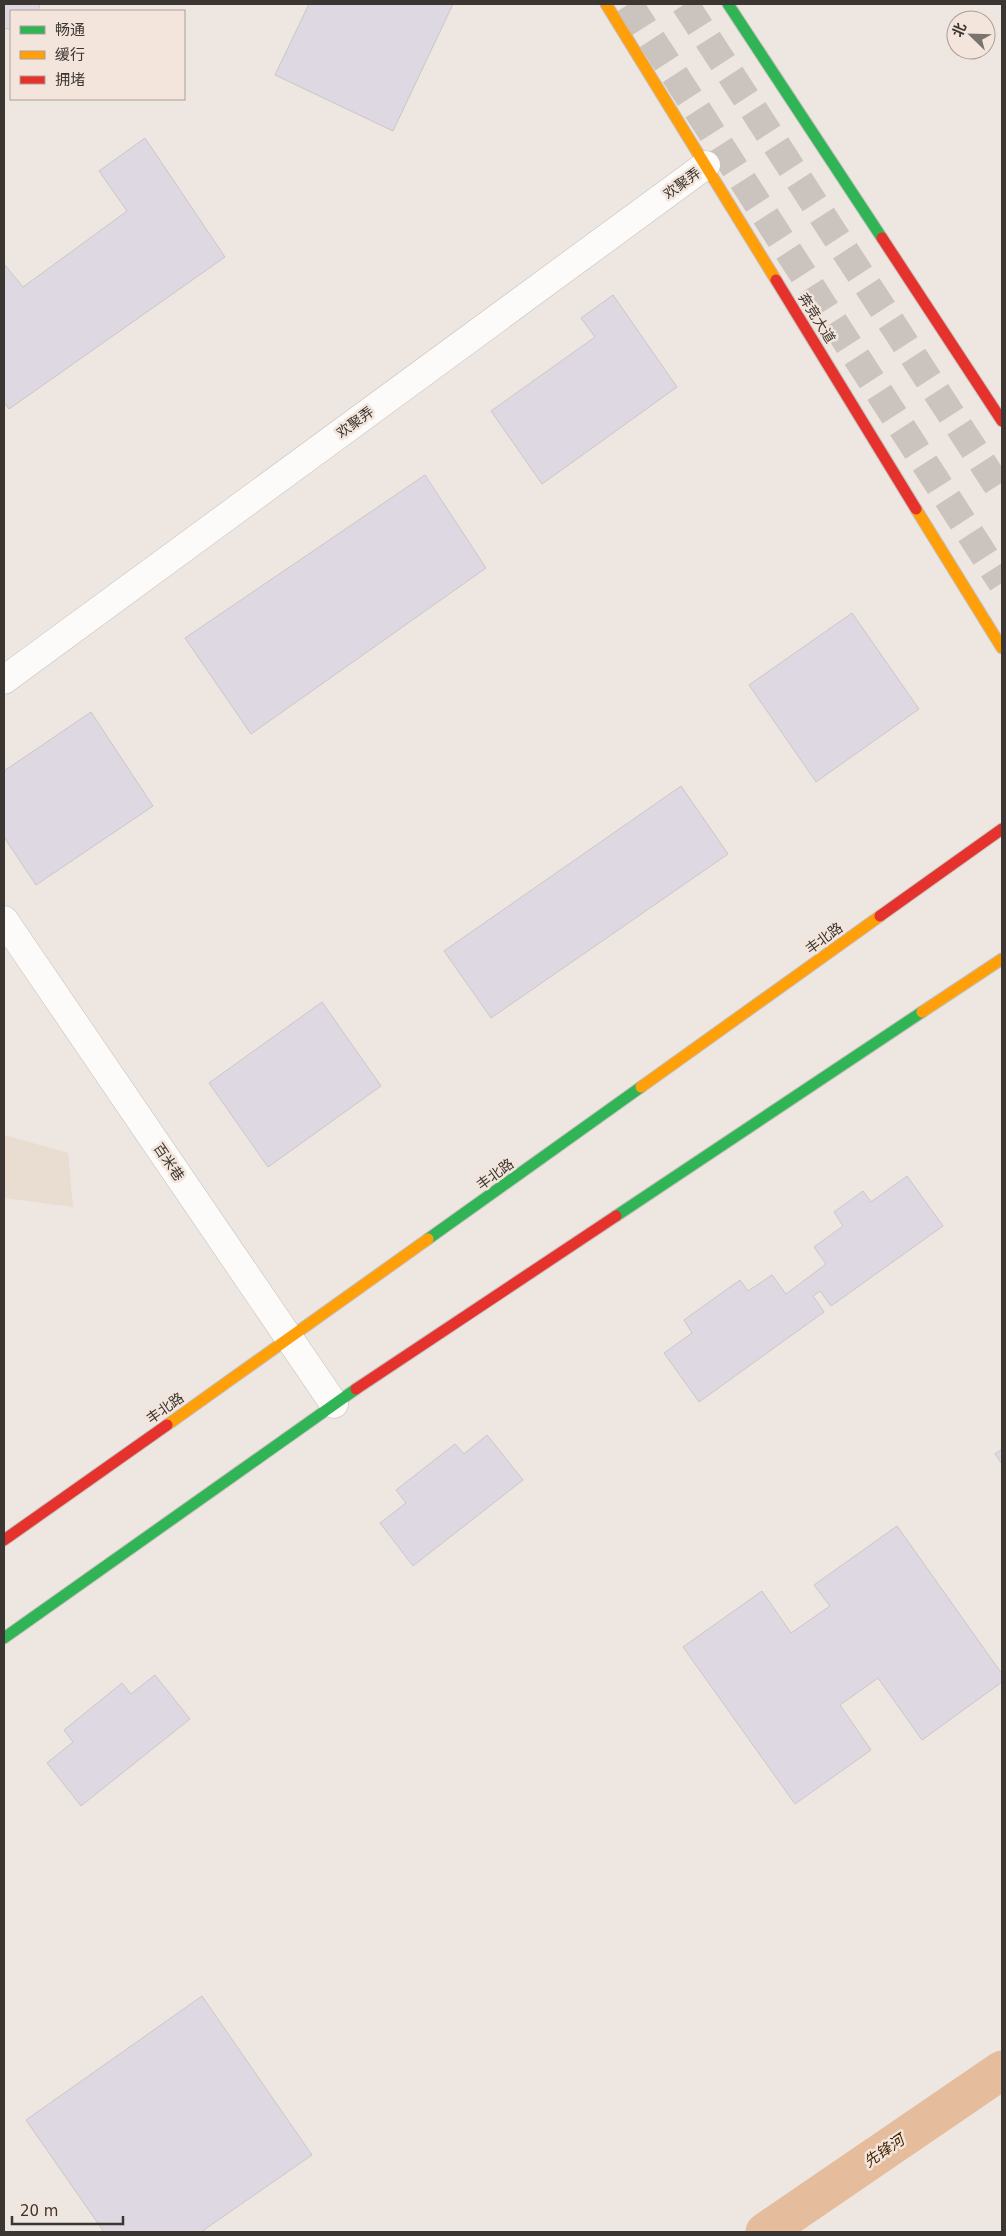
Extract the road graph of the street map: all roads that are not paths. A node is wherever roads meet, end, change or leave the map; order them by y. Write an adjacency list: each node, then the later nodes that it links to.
1 (606, 4): 3 (main road, 奔竞大道)
2 (728, 4): 4 (main road)
3 (706, 165): 5 (main road, 奔竞大道); 6 (street, 欢聚弄)
4 (1002, 421)
5 (1002, 648)
6 (4, 680)
7 (1002, 829): 10 (main road, 丰北路)
8 (4, 920): 10 (street, 百米巷)
9 (1002, 959): 11 (main road)
10 (290, 1339): 11 (street, 百米巷); 12 (main road, 丰北路)
11 (334, 1404): 13 (main road)
12 (4, 1540)
13 (4, 1638)

